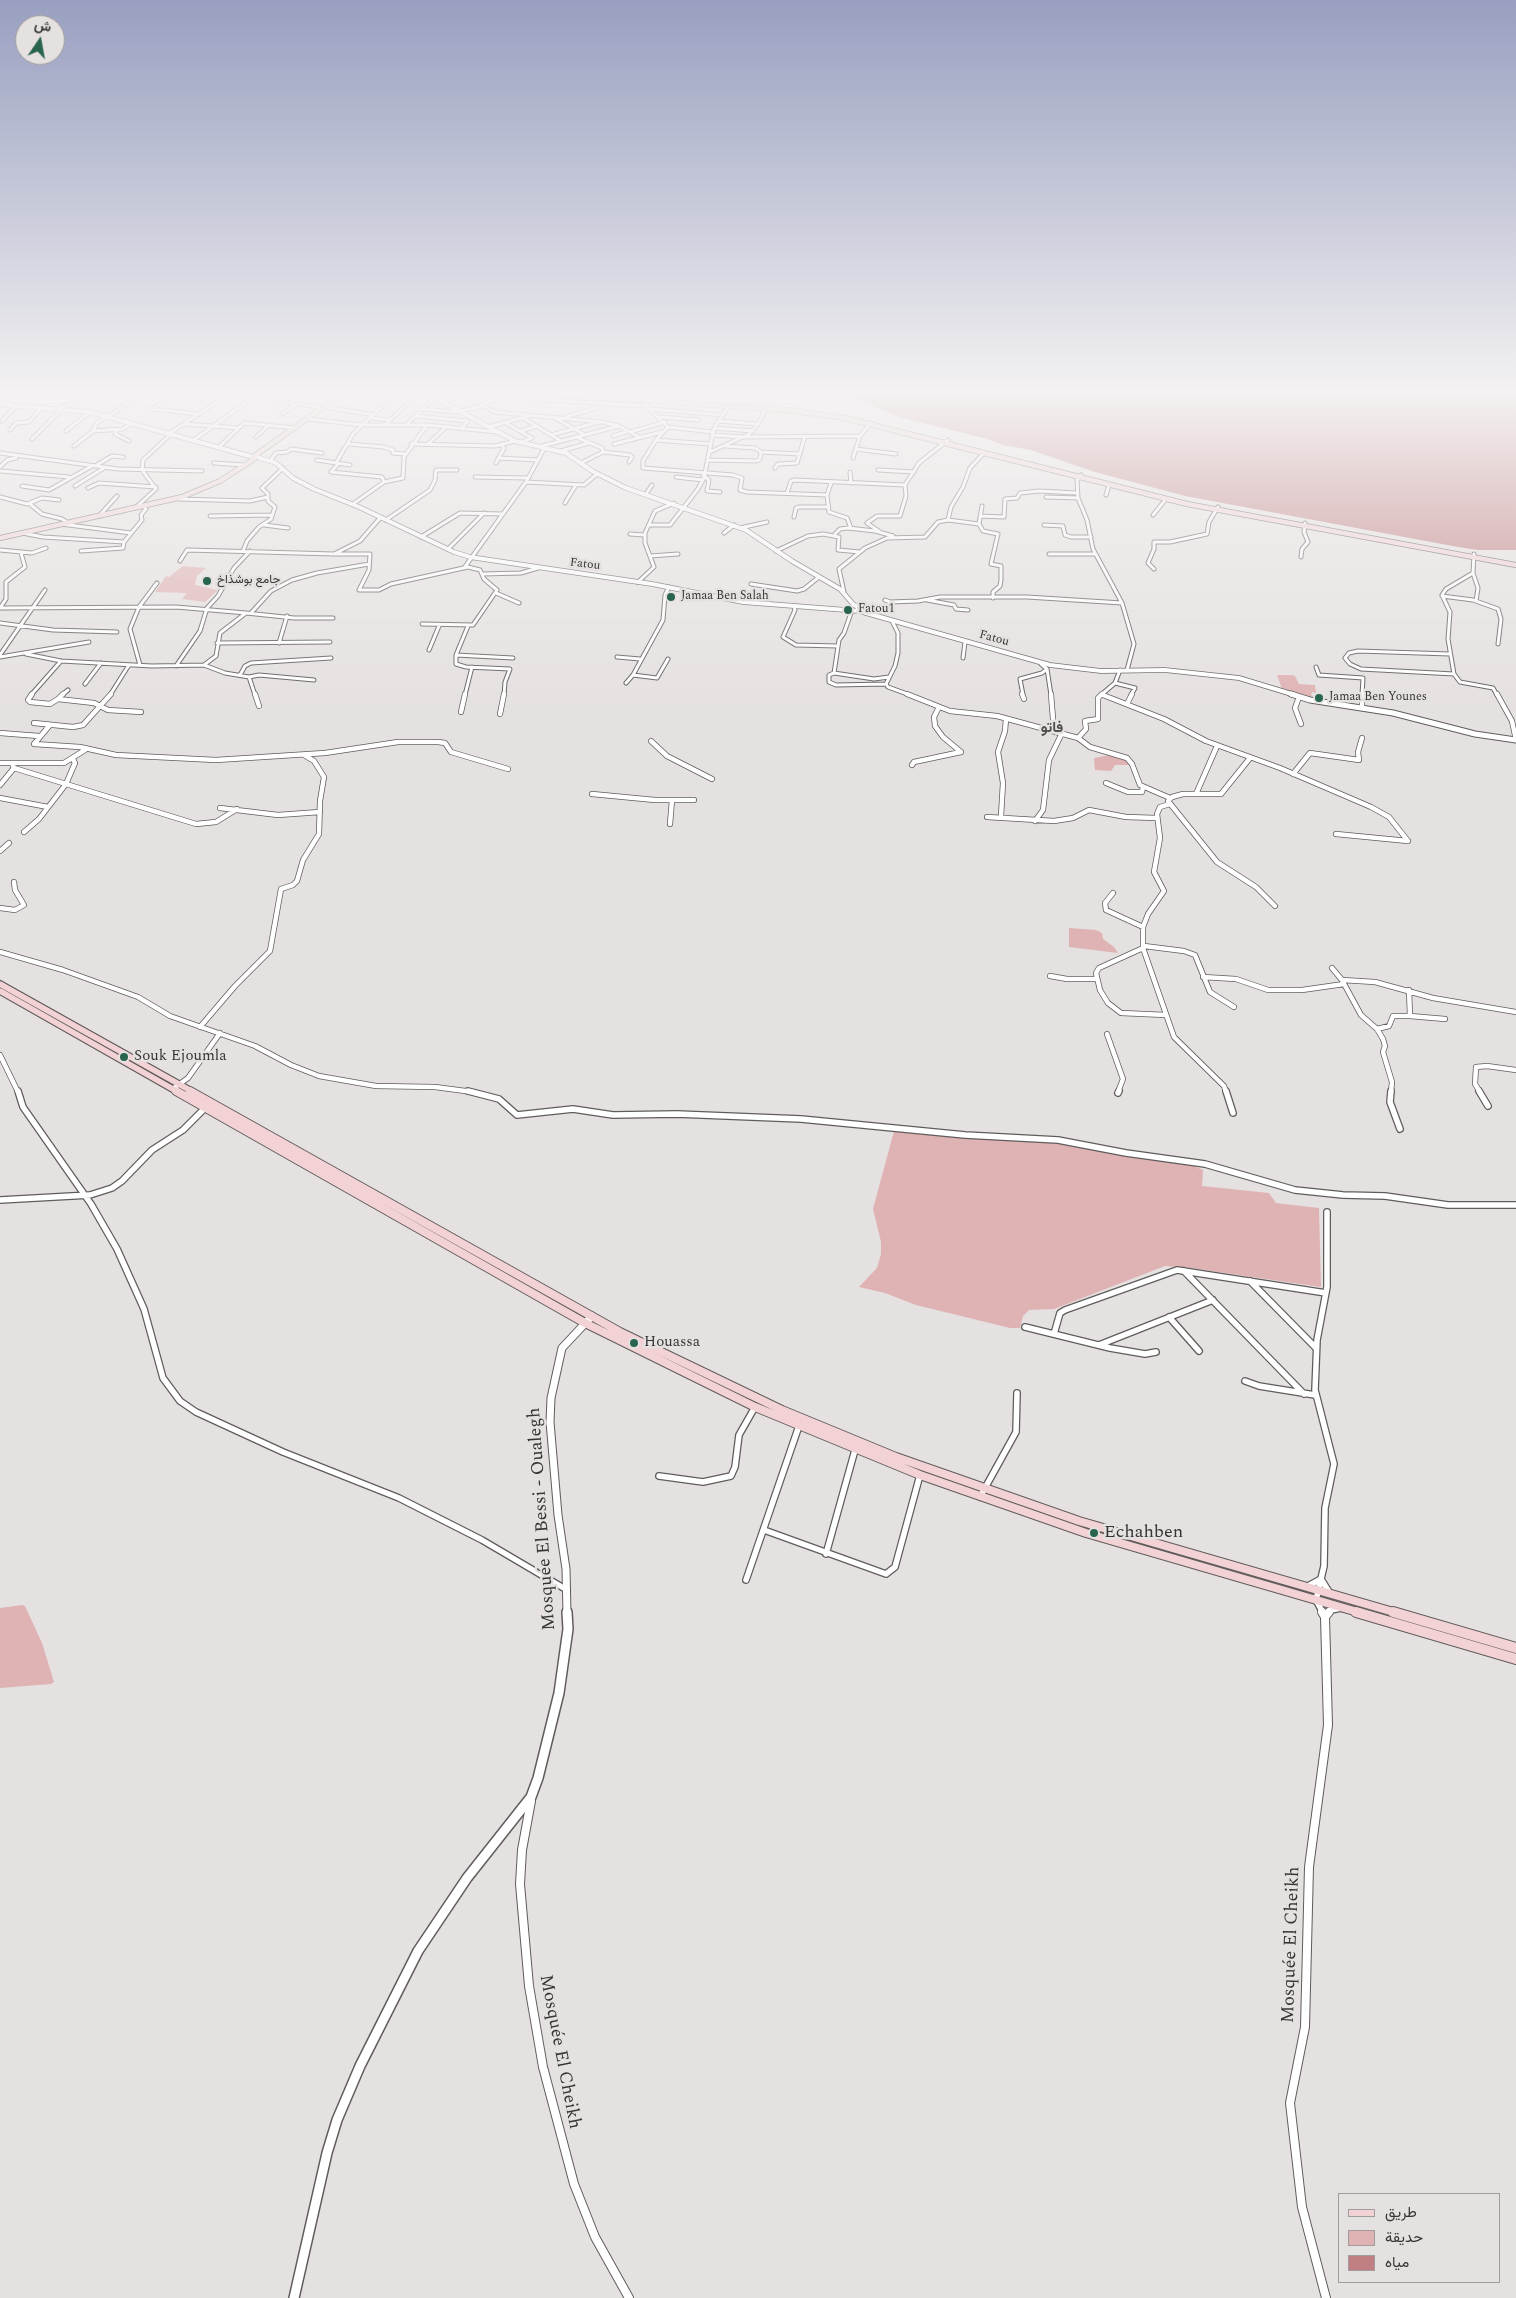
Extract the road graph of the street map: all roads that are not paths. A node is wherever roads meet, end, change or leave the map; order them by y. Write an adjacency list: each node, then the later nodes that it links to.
1 (12, 500): 26 (street)
2 (37, 500): 26 (street)
3 (112, 500): 38 (street)
4 (144, 500): 31 (street)
5 (170, 500): 29 (main road)
6 (222, 500): 7 (street)
7 (253, 500)
8 (268, 500): 36 (street)
9 (343, 500): 27 (street, Fatou)
10 (358, 500): 27 (street)
11 (415, 500): 43 (street)
12 (513, 500): 35 (street)
13 (567, 500): 24 (street)
14 (665, 500): 25 (street, Fatou)
15 (691, 500): 32 (street)
16 (827, 500): 30 (street)
17 (905, 500): 60 (street)
18 (955, 500): 44 (street)
19 (1005, 500): 40 (street)
20 (1079, 500): 66 (street)
21 (1165, 500): 37 (street)
22 (1173, 500): 33 (main road)
23 (1184, 500): 33 (main road)
24 (565, 503)
25 (674, 503): 32 (street, Fatou); 51 (street)
26 (30, 504): 46 (street)
27 (353, 504): 42 (street, Fatou)
28 (982, 506): 40 (street)
29 (144, 507): 31 (main road); 58 (street)
30 (828, 507): 41 (street); 56 (street)
31 (135, 508): 38 (main road)
32 (686, 508): 51 (street); 53 (street, Fatou)
33 (1217, 508): 49 (main road); 94 (street)
34 (484, 513): 35 (street); 65 (street); 72 (street)
35 (503, 514): 87 (street)
36 (272, 515): 39 (street); 50 (street)
37 (1153, 515)
38 (98, 516): 46 (main road)
39 (210, 516)
40 (980, 516): 48 (street)
41 (794, 517)
42 (380, 518): 43 (street, Fatou); 71 (street)
43 (386, 520): 65 (street, Fatou)
44 (948, 520): 48 (street); 64 (street)
45 (767, 522): 55 (street)
46 (68, 523): 47 (main road)
47 (60, 524): 57 (main road); 58 (street)
48 (979, 524): 106 (street)
49 (1305, 524): 85 (main road); 88 (street)
50 (264, 525): 54 (street); 75 (street)
51 (650, 525): 63 (street)
52 (1044, 525): 66 (street)
53 (734, 526): 55 (street, Fatou); 59 (street)
54 (288, 528)
55 (740, 528): 77 (street, Fatou)
56 (851, 528): 60 (street); 62 (street)
57 (22, 533): 67 (main road); 69 (street)
58 (131, 533): 69 (street)
59 (724, 533)
60 (881, 533): 64 (street); 68 (street)
61 (630, 534): 63 (street)
62 (835, 534): 77 (street); 78 (street)
63 (644, 535): 86 (street)
64 (897, 536): 68 (street)
65 (421, 537): 72 (street, Fatou)
66 (1091, 537): 84 (street)
67 (0, 538)
68 (880, 540): 78 (street)
69 (124, 542): 74 (street)
70 (46, 548): 79 (street)
71 (345, 549): 80 (street); 81 (street)
72 (448, 549): 87 (street, Fatou)
73 (0, 550): 79 (street)
74 (81, 551)
75 (243, 551): 76 (street); 89 (street)
76 (250, 551): 81 (street); 117 (street)
77 (776, 551): 97 (street, Fatou)
78 (860, 552): 103 (street)
79 (21, 553): 115 (street)
80 (348, 553): 81 (street); 91 (street)
81 (334, 554)
82 (678, 554): 86 (street)
83 (1049, 554): 84 (street)
84 (1094, 554): 111 (street)
85 (1474, 555): 90 (main road); 95 (street)
86 (650, 556): 98 (street)
87 (470, 557): 92 (street); 93 (street, Fatou)
88 (1301, 557)
89 (180, 560)
90 (1516, 563)
91 (369, 564): 92 (street); 121 (street)
92 (464, 568): 96 (street)
93 (538, 568): 96 (street); 98 (street, Fatou)
94 (1154, 569)
95 (1473, 573): 105 (street); 109 (street)
96 (482, 574): 104 (street)
97 (819, 577): 100 (street); 103 (street, Fatou)
98 (638, 582): 101 (street, Fatou)
99 (157, 583): 114 (street)
100 (751, 584)
101 (669, 587): 113 (street, Fatou); 147 (street)
102 (45, 590): 116 (street)
103 (844, 592): 112 (street, Fatou)
104 (496, 593): 110 (street); 129 (street)
105 (1442, 596): 109 (street); 140 (street)
106 (993, 598): 107 (street); 111 (street)
107 (926, 599): 108 (street); 119 (street)
108 (886, 600)
109 (1476, 601): 136 (street)
110 (519, 603)
111 (1122, 603): 160 (street)
112 (854, 604): 118 (street); 120 (street, Fatou)
113 (794, 606): 118 (street, Fatou); 137 (street)
114 (139, 607): 116 (street); 117 (street); 153 (street)
115 (0, 608): 116 (street)
116 (33, 608): 127 (street)
117 (207, 608): 121 (street); 155 (street)
118 (851, 610): 120 (street, Fatou); 137 (street)
119 (968, 610)
120 (866, 612): 124 (street, Fatou)
121 (248, 613): 122 (street); 134 (street)
122 (287, 616): 123 (street); 135 (street)
123 (333, 618)
124 (892, 621): 133 (street, Fatou); 166 (street)
125 (0, 623): 127 (street)
126 (422, 624): 128 (street)
127 (19, 625): 130 (street); 142 (street)
128 (439, 626): 129 (street); 138 (street)
129 (468, 626): 141 (street)
130 (117, 632)
131 (89, 642): 139 (street)
132 (330, 642): 135 (street)
133 (965, 642): 146 (street); 151 (street, Fatou)
134 (217, 643): 135 (street); 154 (street)
135 (279, 643)
136 (1498, 644)
137 (838, 646): 161 (street)
138 (429, 650)
139 (26, 654): 142 (street); 149 (street)
140 (1450, 654): 162 (street); 162 (street)
141 (456, 655): 145 (street); 156 (street)
142 (0, 656)
143 (617, 657): 147 (street)
144 (331, 658): 163 (street)
145 (513, 658)
146 (962, 658)
147 (640, 659): 164 (street)
148 (668, 659): 164 (street)
149 (61, 661): 150 (street); 176 (street)
150 (101, 663): 152 (street); 170 (street)
151 (1041, 664): 158 (street); 159 (street, Fatou)
152 (129, 665): 153 (street); 181 (street)
153 (140, 665): 155 (street)
154 (204, 665): 155 (street); 163 (street)
155 (176, 666)
156 (472, 667): 184 (street); 185 (street)
157 (1316, 667): 180 (street)
158 (1047, 669): 177 (street); 190 (street)
159 (1120, 670): 160 (street, Fatou); 169 (street)
160 (1126, 670): 175 (street, Fatou)
161 (834, 673): 167 (street); 172 (street)
162 (1454, 674): 196 (street)
163 (240, 675): 165 (street)
164 (633, 676): 171 (street)
165 (249, 677): 168 (street); 179 (street)
166 (889, 677): 167 (street); 172 (street)
167 (874, 679): 172 (street)
168 (314, 680)
169 (1115, 683): 174 (street); 178 (street)
170 (85, 684)
171 (626, 684)
172 (884, 684): 182 (street)
173 (68, 690): 176 (street)
174 (1103, 695): 178 (street); 194 (street)
175 (1299, 697): 180 (street, Fatou); 188 (street)
176 (58, 699): 181 (street)
177 (1024, 699)
178 (1127, 704): 198 (street)
179 (259, 706)
180 (1362, 707): 196 (street, Fatou)
181 (101, 708): 183 (street); 189 (street)
182 (939, 708): 186 (street); 206 (street)
183 (141, 712)
184 (461, 712)
185 (500, 714)
186 (1006, 719): 190 (street); 226 (street)
187 (34, 722): 189 (street)
188 (1301, 724)
189 (50, 725): 193 (street)
190 (1054, 731): 192 (street)
191 (0, 733): 193 (street)
192 (1062, 733): 194 (street); 229 (street)
193 (39, 736): 199 (street)
194 (1078, 738): 214 (street)
195 (1362, 738): 209 (street)
196 (1516, 740)
197 (651, 741): 210 (street)
198 (1217, 746): 202 (street); 216 (street)
199 (85, 750): 201 (street); 203 (street)
200 (325, 753): 201 (street); 204 (street); 208 (street)
201 (304, 754): 204 (street)
202 (1250, 758): 209 (street); 216 (street)
203 (73, 759): 207 (street); 212 (street)
204 (314, 761): 225 (street)
205 (0, 763): 207 (street)
206 (912, 765)
207 (13, 766): 212 (street); 213 (street)
208 (508, 769)
209 (1294, 774): 232 (street)
210 (712, 779)
211 (1106, 783): 214 (street)
212 (66, 784): 222 (street); 224 (street)
213 (0, 785)
214 (1143, 787): 218 (street)
215 (592, 794): 219 (street)
216 (1196, 794): 218 (street)
217 (0, 798): 222 (street)
218 (1170, 798): 221 (street)
219 (672, 800): 220 (street); 230 (street)
220 (694, 800)
221 (1170, 804): 228 (street); 237 (street)
222 (48, 807): 231 (street)
223 (220, 808): 224 (street)
224 (237, 809): 225 (street)
225 (320, 812): 256 (street)
226 (1001, 816): 227 (street); 229 (street)
227 (986, 817)
228 (1157, 818): 229 (street); 239 (street)
229 (1035, 821)
230 (670, 824)
231 (24, 832)
232 (1336, 834)
233 (8, 843): 234 (street)
234 (0, 851)
235 (14, 882): 238 (street)
236 (1113, 893): 239 (street)
237 (1275, 906)
238 (0, 908)
239 (1143, 927): 240 (street)
240 (1144, 947): 244 (street); 245 (street); 253 (street)
241 (0, 952): 256 (street)
242 (1332, 968): 246 (street)
243 (1050, 976): 245 (street)
244 (1203, 978): 246 (street); 251 (street)
245 (1097, 979): 253 (street)
246 (1343, 982): 248 (street); 257 (street)
247 (0, 984): 250 (main road)
248 (1409, 990): 252 (street); 254 (street)
249 (0, 991): 250 (main road)
250 (30, 1004): 262 (main road)
251 (1234, 1007)
252 (1516, 1012)
253 (1166, 1015): 266 (street)
254 (1410, 1016): 255 (street); 257 (street)
255 (1445, 1019)
256 (200, 1027): 258 (street)
257 (1377, 1029): 267 (street)
258 (220, 1033): 262 (street); 274 (street)
259 (1107, 1034): 263 (street)
260 (0, 1055): 271 (street)
261 (1516, 1070): 265 (street)
262 (178, 1086): 264 (main road); 268 (main road)
263 (1118, 1093)
264 (207, 1106): 268 (main road); 270 (street)
265 (1488, 1106)
266 (1233, 1113)
267 (1400, 1129)
268 (258, 1131): 269 (main road)
269 (354, 1186): 280 (main road); 281 (main road)
270 (96, 1194): 271 (street); 273 (street)
271 (83, 1195): 272 (street); 273 (street)
272 (0, 1200)
273 (89, 1203): 308 (street)
274 (1516, 1206)
275 (1327, 1212): 278 (street)
276 (1184, 1270): 277 (street); 279 (street); 286 (street)
277 (1250, 1281): 278 (street); 288 (street)
278 (1326, 1293): 288 (street)
279 (1213, 1300): 282 (street); 293 (street)
280 (574, 1316): 283 (main road); 285 (street)
281 (592, 1316): 283 (street, Mosquée El Bessi - Oualegh); 296 (main road)
282 (1169, 1317): 287 (street); 289 (street)
283 (585, 1323): 285 (street, Mosquée El Bessi - Oualegh); 295 (main road)
284 (1025, 1327): 286 (street)
285 (576, 1331): 308 (street, Mosquée El Bessi - Oualegh)
286 (1054, 1334): 287 (street)
287 (1099, 1345): 290 (street)
288 (1316, 1348): 294 (street)
289 (1199, 1351)
290 (1156, 1352)
291 (1245, 1381): 293 (street)
292 (1017, 1393): 300 (street)
293 (1304, 1394): 294 (street)
294 (1315, 1395): 305 (street)
295 (755, 1407): 296 (main road); 299 (street)
296 (800, 1422): 297 (main road); 300 (main road); 301 (street)
297 (855, 1450): 298 (main road); 304 (street)
298 (920, 1475): 300 (main road); 304 (street)
299 (659, 1476)
300 (982, 1493): 302 (main road); 303 (main road)
301 (764, 1530): 304 (street); 306 (street)
302 (1120, 1533): 303 (main road); 307 (main road)
303 (1117, 1542): 311 (main road)
304 (826, 1554)
305 (1321, 1579): 307 (street); 309 (street); 310 (street)
306 (746, 1580)
307 (1302, 1586): 309 (main road)
308 (567, 1590): 316 (street, Mosquée El Bessi - Oualegh)
309 (1318, 1591): 310 (main road); 311 (street)
310 (1332, 1595): 314 (main road)
311 (1316, 1600): 312 (main road); 313 (street, Mosquée El Cheikh)
312 (1341, 1608): 313 (street); 315 (main road)
313 (1325, 1617): 319 (street, Mosquée El Cheikh)
314 (1516, 1648)
315 (1516, 1659)
316 (531, 1798): 317 (street, Mosquée El Bessi - Oualegh); 318 (street, Mosquée El Cheikh)
317 (294, 2298)
318 (629, 2298)
319 (1326, 2298)

